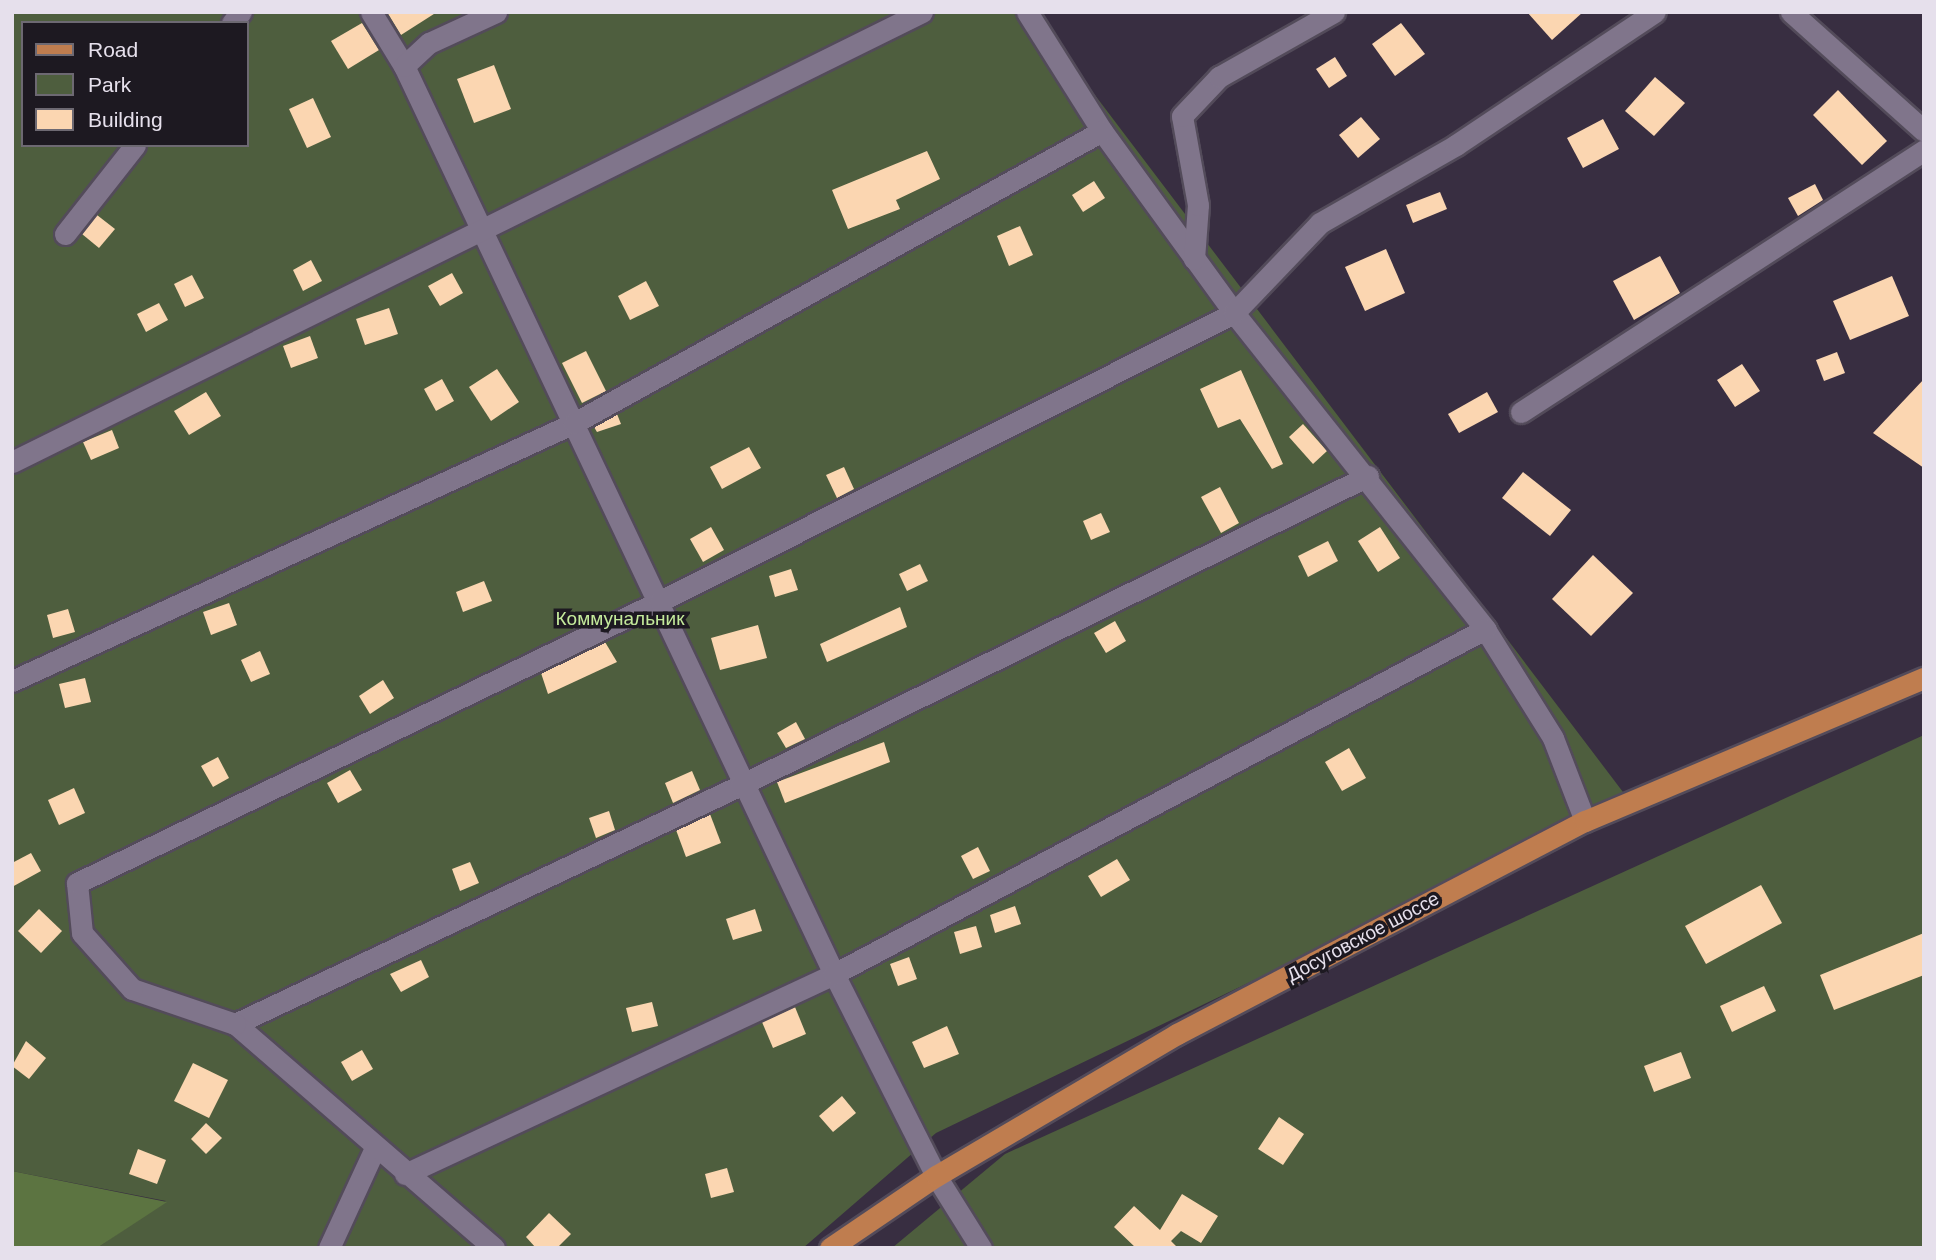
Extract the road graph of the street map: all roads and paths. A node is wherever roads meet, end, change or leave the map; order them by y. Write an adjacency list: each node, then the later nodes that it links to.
1 (371, 12): 8 (street)
2 (496, 12): 8 (street)
3 (922, 12): 14 (street)
4 (1027, 12): 9 (street)
5 (1334, 12): 15 (street)
6 (1655, 12): 16 (street)
7 (1791, 12): 10 (street)
8 (404, 66): 14 (street)
9 (1102, 131): 15 (street); 18 (street)
10 (1924, 131)
11 (133, 147): 13 (street)
12 (1924, 150): 17 (street)
13 (65, 234)
14 (485, 234): 18 (street); 19 (street)
15 (1194, 259): 16 (street)
16 (1234, 313): 20 (street); 21 (street)
17 (1521, 412)
18 (574, 423): 21 (street); 24 (street)
19 (12, 463)
20 (1368, 476): 22 (street); 25 (street)
21 (660, 601): 25 (street); 28 (street)
22 (1485, 629): 26 (street); 27 (street)
23 (1924, 678): 26 (main road, Досуговское шоссе)
24 (12, 681)
25 (741, 785): 27 (street); 28 (street)
26 (1585, 821): 31 (main road, Досуговское шоссе)
27 (834, 974): 30 (street); 31 (street)
28 (235, 1024): 29 (street)
29 (375, 1148): 30 (street); 32 (street)
30 (405, 1174): 33 (street)
31 (936, 1176): 34 (main road, Досуговское шоссе); 35 (street)
32 (329, 1248)
33 (494, 1248)
34 (830, 1248)
35 (981, 1248)

